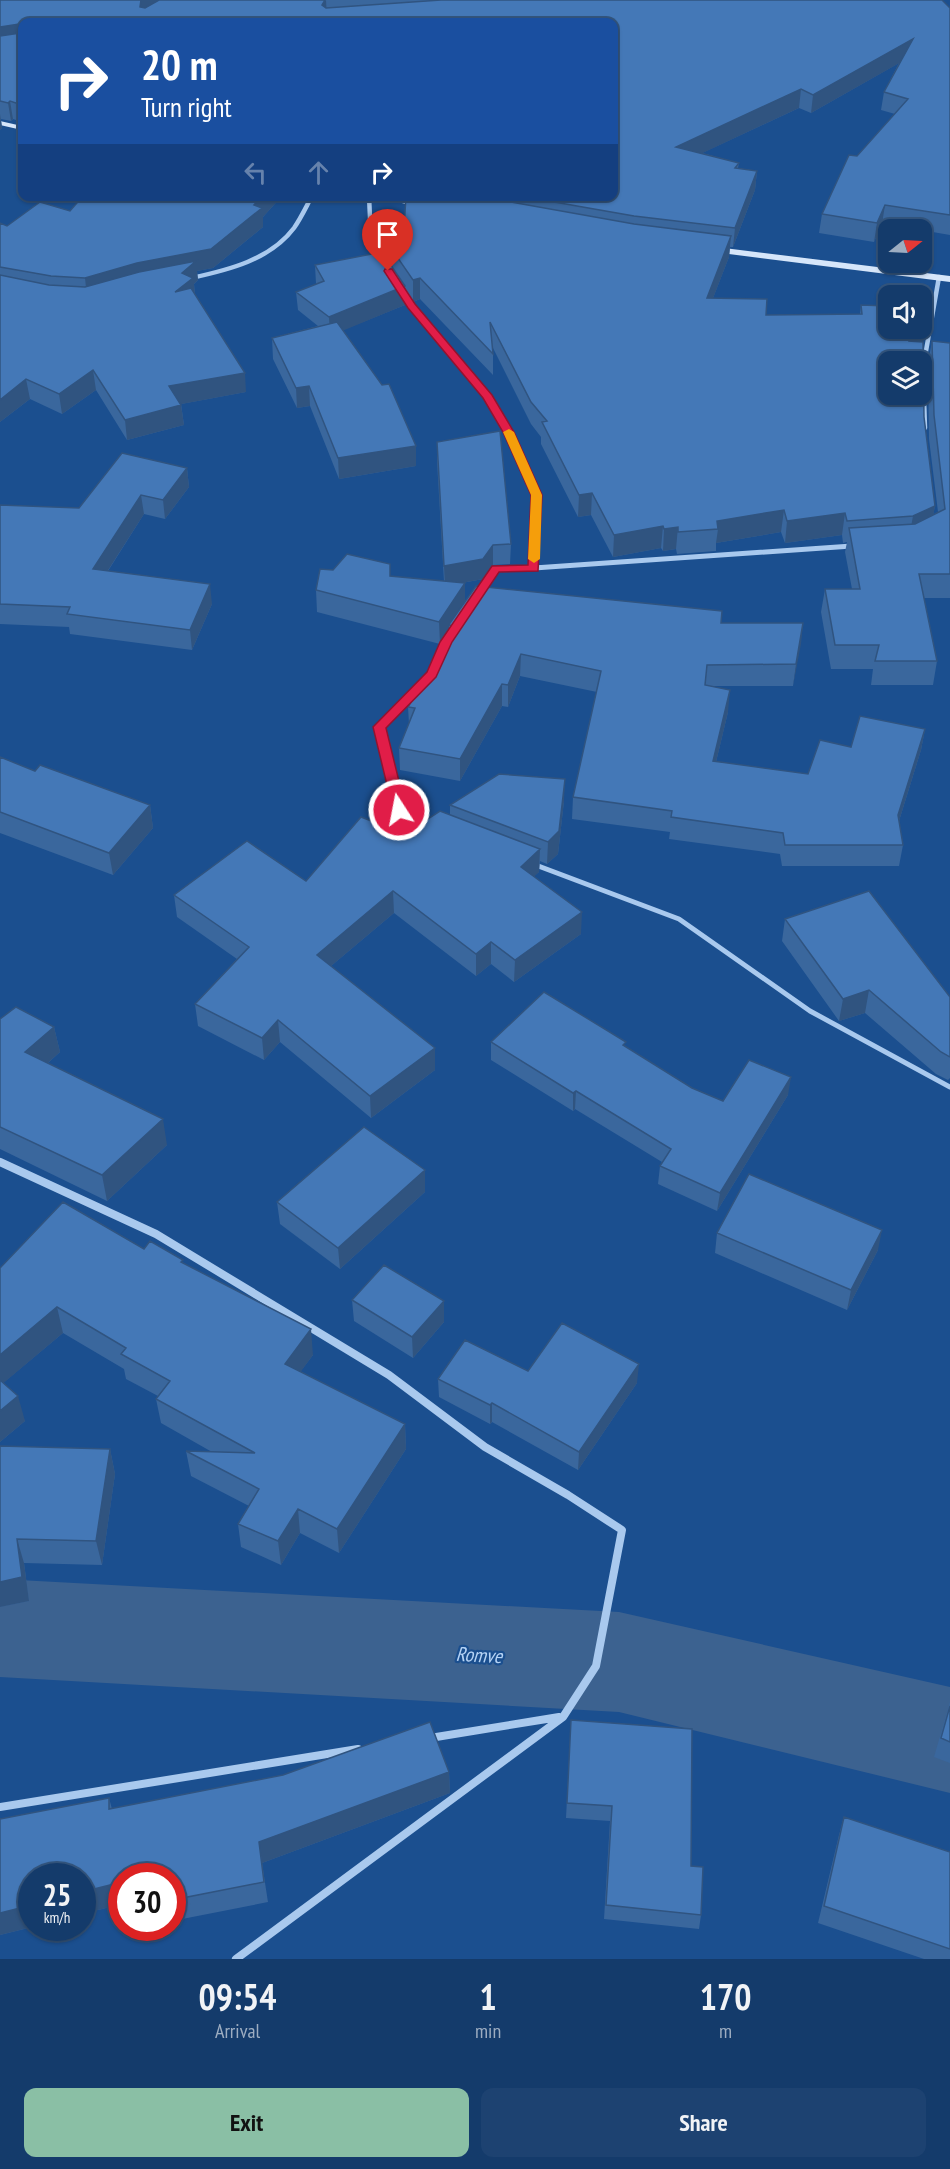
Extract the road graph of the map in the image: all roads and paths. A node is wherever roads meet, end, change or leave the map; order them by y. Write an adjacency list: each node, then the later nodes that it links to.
1 (0, 123): 2 (main road)
2 (18, 127)
3 (309, 201): 10 (street)
4 (372, 201): 8 (street)
5 (402, 201): 6 (main road)
6 (433, 206)
7 (704, 248): 9 (main road)
8 (383, 263)
9 (939, 277): 11 (main road); 13 (street)
10 (185, 279)
11 (950, 279)
12 (400, 289): 15 (street)
13 (925, 439)
14 (863, 545): 15 (street)
15 (534, 568): 16 (street)
16 (477, 596)
17 (459, 623): 18 (street)
18 (437, 663)
19 (432, 674): 20 (street)
20 (437, 826)
21 (523, 860): 22 (street)
22 (950, 1087)
23 (0, 1162): 24 (street)
24 (563, 1717): 25 (street); 28 (street)
25 (422, 1739)
26 (364, 1749): 27 (street)
27 (0, 1807)
28 (236, 1959)

